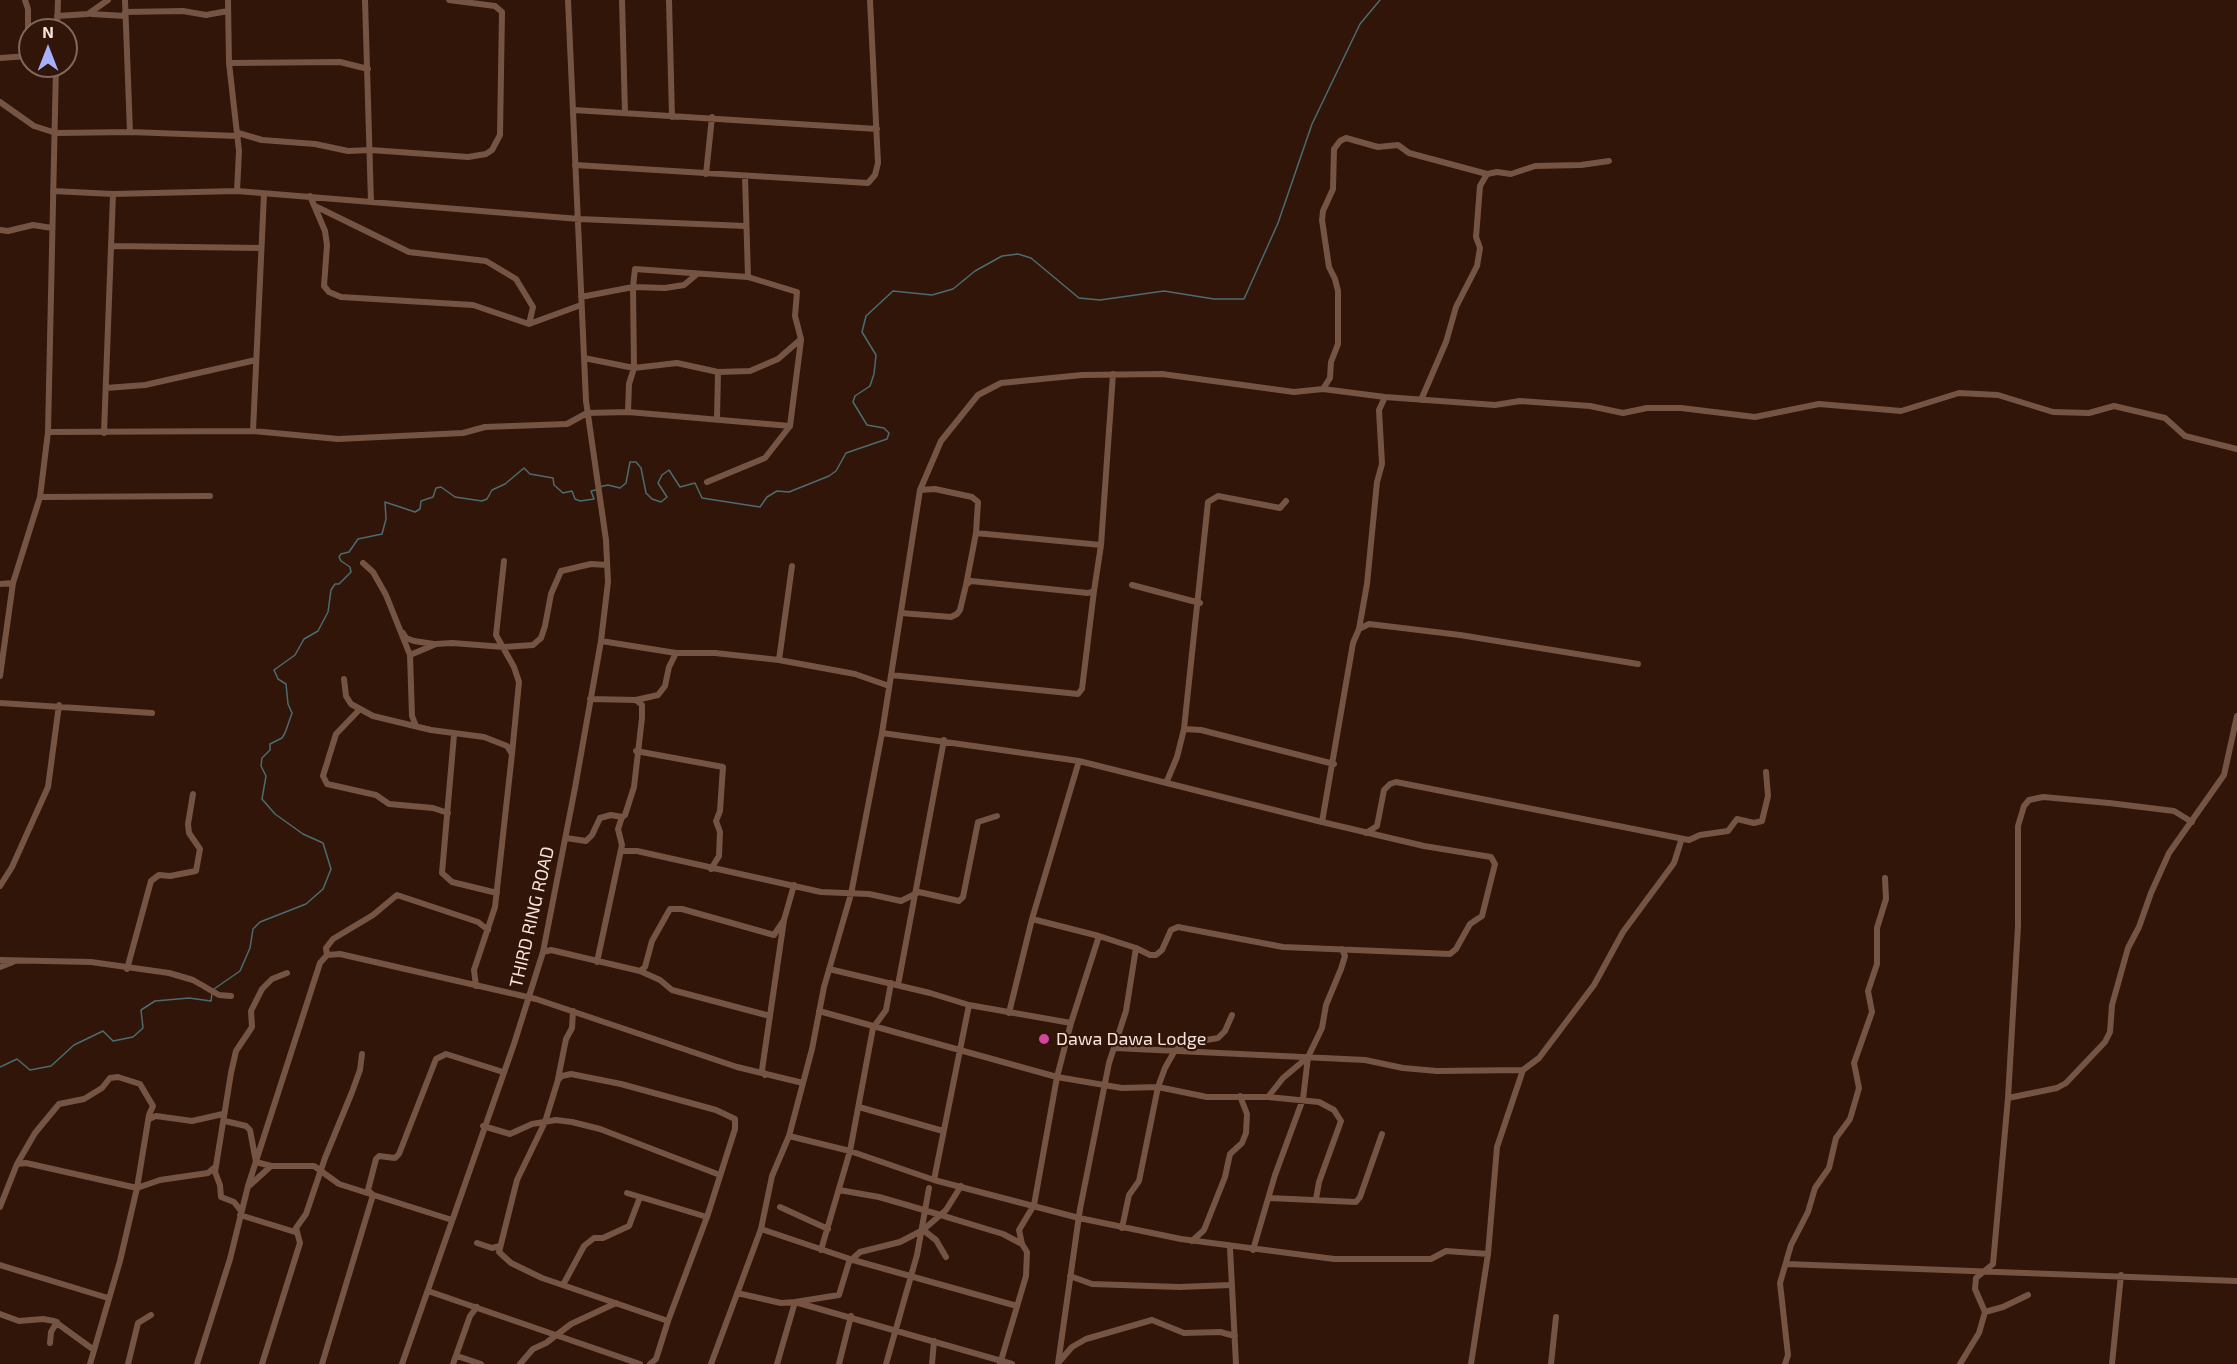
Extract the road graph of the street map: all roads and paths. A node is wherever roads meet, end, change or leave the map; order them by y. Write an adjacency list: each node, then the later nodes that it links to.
1 (25, 0): 17 (street)
2 (58, 0): 16 (street)
3 (108, 0): 14 (street)
4 (125, 0): 15 (street)
5 (228, 0): 13 (street)
6 (365, 0): 21 (street)
7 (449, 0): 12 (street)
8 (568, 0): 24 (street, THIRD RING ROAD)
9 (622, 0): 25 (street)
10 (669, 0): 26 (street)
11 (870, 0): 28 (street)
12 (495, 3): 32 (street)
13 (228, 11): 15 (street); 20 (street)
14 (88, 14): 15 (street); 16 (street)
15 (125, 14): 29 (street)
16 (57, 16)
17 (28, 18)
18 (18, 57): 19 (street)
19 (0, 58)
20 (229, 63): 21 (street); 31 (street)
21 (368, 69): 32 (street)
22 (56, 78): 30 (street)
23 (0, 102): 30 (street)
24 (574, 110): 25 (street); 34 (street, THIRD RING ROAD)
25 (625, 113): 26 (street)
26 (672, 117): 27 (street)
27 (712, 117): 28 (street); 35 (street)
28 (877, 129): 37 (street)
29 (130, 132): 30 (street); 31 (street)
30 (56, 134): 38 (street)
31 (238, 134): 32 (street); 39 (street)
32 (371, 150): 43 (street)
33 (1609, 161): 36 (street)
34 (575, 165): 35 (street); 45 (street, THIRD RING ROAD)
35 (706, 174): 37 (street)
36 (1487, 174): 64 (street); 66 (street)
37 (745, 176): 46 (street)
38 (53, 191): 40 (street); 47 (street)
39 (237, 191): 40 (street); 41 (street)
40 (113, 194): 49 (street)
41 (264, 194): 42 (street); 50 (street)
42 (310, 196): 43 (street); 44 (street)
43 (371, 202): 45 (street)
44 (317, 207): 56 (street); 56 (street)
45 (579, 219): 46 (street); 54 (street, THIRD RING ROAD)
46 (745, 226): 52 (street)
47 (52, 228): 48 (street); 72 (street)
48 (0, 230)
49 (113, 246): 50 (street); 63 (street)
50 (261, 248): 59 (street)
51 (696, 274): 52 (street); 53 (street); 53 (street)
52 (748, 277): 57 (street)
53 (633, 287): 54 (street); 60 (street)
54 (581, 297): 55 (street, THIRD RING ROAD)
55 (581, 305): 56 (street); 58 (street, THIRD RING ROAD)
56 (529, 324)
57 (801, 339): 61 (street); 70 (street)
58 (584, 358): 60 (street); 68 (street, THIRD RING ROAD)
59 (256, 360): 63 (street); 71 (street)
60 (634, 368): 61 (street); 67 (street)
61 (718, 372): 69 (street)
62 (1113, 374): 64 (street); 76 (street); 81 (street)
63 (106, 388): 73 (street)
64 (1323, 389): 65 (street)
65 (1385, 397): 66 (street); 93 (street)
66 (1421, 399): 74 (street)
67 (628, 412): 68 (street); 69 (street)
68 (587, 413): 71 (street); 84 (street, THIRD RING ROAD)
69 (717, 419): 70 (street)
70 (790, 426): 75 (street)
71 (253, 431): 73 (street)
72 (48, 432): 73 (street); 78 (street)
73 (104, 433)
74 (2237, 449)
75 (707, 482)
76 (920, 490): 80 (street); 92 (street)
77 (210, 496): 78 (street)
78 (40, 497): 86 (street)
79 (1286, 501): 91 (street)
80 (976, 533): 81 (street); 88 (street)
81 (1101, 545): 90 (street)
82 (504, 561): 97 (street)
83 (363, 563): 94 (street)
84 (607, 565): 95 (street, THIRD RING ROAD); 97 (street)
85 (792, 566): 100 (street)
86 (13, 583): 87 (street); 103 (street)
87 (0, 584)
88 (966, 585): 90 (street); 92 (street)
89 (1132, 585): 91 (street)
90 (1094, 591): 102 (street)
91 (1200, 603): 114 (street)
92 (901, 612): 102 (street)
93 (1359, 629): 101 (street); 121 (street)
94 (400, 630): 96 (street); 99 (street)
95 (601, 641): 98 (street); 106 (street, THIRD RING ROAD)
96 (436, 644): 97 (street); 99 (street)
97 (504, 647): 118 (street)
98 (676, 653): 100 (street); 107 (street)
99 (410, 655): 113 (street)
100 (778, 660): 105 (street)
101 (1638, 664)
102 (891, 675): 105 (street)
103 (0, 676)
104 (344, 679): 110 (street)
105 (889, 686): 115 (street)
106 (590, 699): 107 (street); 131 (street, THIRD RING ROAD)
107 (636, 699): 119 (street)
108 (0, 703): 109 (street)
109 (59, 705): 111 (street); 137 (street)
110 (360, 709): 113 (street); 125 (street)
111 (152, 714)
112 (2237, 716): 129 (street)
113 (416, 726): 116 (street)
114 (1184, 729): 121 (street); 123 (street)
115 (882, 733): 117 (street); 139 (street)
116 (454, 735): 118 (street); 125 (street)
117 (944, 740): 120 (street); 140 (street)
118 (510, 746): 138 (street)
119 (636, 751): 127 (street); 134 (street)
120 (1079, 761): 123 (street); 141 (street)
121 (1334, 764): 128 (street)
122 (1767, 772): 132 (street)
123 (1167, 781): 128 (street)
124 (193, 794): 153 (street)
125 (448, 813): 138 (street)
126 (997, 816): 140 (street)
127 (622, 817): 131 (street); 133 (street)
128 (1322, 822): 130 (street)
129 (2192, 822): 184 (street); 184 (street)
130 (1365, 833): 132 (street); 146 (street)
131 (566, 838): 147 (street, THIRD RING ROAD)
132 (1680, 841): 174 (street)
133 (621, 851): 134 (street); 151 (street)
134 (711, 869): 136 (street)
135 (1885, 878): 238 (street)
136 (794, 885): 139 (street); 142 (street)
137 (0, 886)
138 (497, 892): 143 (street)
139 (851, 894): 140 (street); 154 (street)
140 (914, 895): 157 (street)
141 (1032, 919): 144 (street); 164 (street)
142 (784, 920): 155 (street); 166 (street)
143 (488, 930): 148 (street); 158 (street)
144 (1099, 936): 145 (street); 167 (street)
145 (1136, 948): 146 (street); 170 (street)
146 (1342, 949): 173 (street)
147 (543, 952): 151 (street); 160 (street, THIRD RING ROAD)
148 (327, 955): 158 (street); 195 (street)
149 (0, 960): 150 (street)
150 (16, 961): 152 (street); 153 (street)
151 (597, 962): 155 (street)
152 (0, 967)
153 (127, 969): 159 (street)
154 (829, 969): 157 (street); 163 (street)
155 (640, 971): 166 (street)
156 (287, 973): 187 (street)
157 (895, 984): 161 (street); 168 (street)
158 (477, 986): 160 (street)
159 (231, 996)
160 (528, 998): 162 (street); 175 (street, THIRD RING ROAD)
161 (969, 1005): 164 (street); 169 (street)
162 (573, 1011): 176 (street); 178 (street)
163 (819, 1011): 168 (street); 179 (street)
164 (1010, 1013): 167 (street)
165 (1232, 1015): 171 (street)
166 (771, 1016): 176 (street)
167 (1071, 1023): 177 (street)
168 (873, 1028): 169 (street); 186 (street)
169 (958, 1048): 177 (street); 191 (street)
170 (1115, 1048): 171 (street); 180 (street)
171 (1174, 1052): 173 (street); 181 (street)
172 (362, 1054): 199 (street)
173 (1308, 1057): 174 (street); 183 (street); 185 (street)
174 (1523, 1070): 235 (street)
175 (503, 1071): 190 (street, THIRD RING ROAD); 208 (street)
176 (766, 1076): 179 (street)
177 (1057, 1077): 180 (street); 212 (street)
178 (558, 1080): 189 (street); 200 (street)
179 (803, 1083): 193 (street)
180 (1105, 1085): 181 (street); 219 (street)
181 (1158, 1087): 182 (street); 221 (street)
182 (1240, 1096): 183 (street); 228 (street)
183 (1268, 1097): 185 (street)
184 (2008, 1098): 240 (street)
185 (1303, 1099): 210 (street); 211 (street)
186 (859, 1107): 191 (street); 194 (street)
187 (224, 1118): 188 (street); 195 (street); 198 (street)
188 (149, 1119): 196 (street); 204 (street)
189 (545, 1122): 190 (street); 200 (street); 231 (street)
190 (483, 1126): 220 (street, THIRD RING ROAD)
191 (943, 1131): 201 (street)
192 (1382, 1134): 211 (street)
193 (789, 1136): 194 (street); 222 (street)
194 (850, 1152): 201 (street); 206 (street)
195 (256, 1162): 197 (street); 202 (street)
196 (17, 1164): 204 (street); 213 (street)
197 (271, 1166): 199 (street); 202 (street)
198 (212, 1170): 204 (street); 216 (street)
199 (320, 1170): 208 (street); 226 (street)
200 (720, 1175): 218 (street)
201 (934, 1179): 203 (street)
202 (248, 1186): 216 (street)
203 (961, 1186): 212 (street); 217 (street)
204 (137, 1188): 250 (street)
205 (929, 1188): 215 (street)
206 (839, 1190): 215 (street); 223 (street)
207 (627, 1193): 209 (street)
208 (373, 1195): 220 (street); 280 (street)
209 (640, 1197): 218 (street); 245 (street)
210 (1269, 1198): 211 (street); 234 (street)
211 (1316, 1199)
212 (1034, 1205): 219 (street); 225 (street)
213 (0, 1207)
214 (780, 1207): 223 (street)
215 (924, 1210): 217 (street); 224 (street)
216 (240, 1213): 226 (street); 278 (street)
217 (940, 1215): 224 (street); 227 (street)
218 (707, 1217): 264 (street)
219 (1079, 1218): 221 (street); 242 (street)
220 (452, 1220): 247 (street, THIRD RING ROAD)
221 (1122, 1228): 228 (street)
222 (761, 1229): 233 (street); 248 (street)
223 (828, 1229): 233 (street)
224 (923, 1230): 236 (street); 237 (street); 243 (street)
225 (1019, 1230): 227 (street); 230 (street)
226 (295, 1232): 279 (street)
227 (1011, 1238): 230 (street)
228 (1192, 1241): 232 (street)
229 (477, 1243): 231 (street)
230 (1022, 1244): 255 (street)
231 (500, 1246): 245 (street)
232 (1230, 1248): 234 (street); 246 (street)
233 (821, 1250): 237 (street)
234 (1252, 1250): 235 (street)
235 (1488, 1254): 293 (street)
236 (946, 1257)
237 (853, 1260): 243 (street); 252 (street)
238 (1786, 1264): 240 (street); 295 (street)
239 (0, 1265): 250 (street)
240 (1987, 1271): 241 (street); 258 (street)
241 (2121, 1275): 244 (street); 297 (street)
242 (1070, 1276): 246 (street); 275 (street)
243 (909, 1277): 255 (street); 266 (street)
244 (2237, 1281)
245 (563, 1285): 251 (street)
246 (1231, 1285): 268 (street)
247 (428, 1291): 254 (street); 281 (street, THIRD RING ROAD)
248 (737, 1293): 252 (street); 286 (street)
249 (2028, 1295): 258 (street)
250 (108, 1298): 271 (street)
251 (602, 1298): 253 (street); 257 (street)
252 (795, 1302): 262 (street); 287 (street)
253 (616, 1303): 257 (street); 264 (street)
254 (468, 1305): 256 (street); 261 (street)
255 (1017, 1306): 274 (street)
256 (477, 1307): 261 (street); 267 (street)
257 (601, 1308): 267 (street)
258 (1985, 1312): 296 (street)
259 (0, 1314): 265 (street)
260 (151, 1315): 277 (street)
261 (470, 1316): 272 (street)
262 (851, 1316): 266 (street); 288 (street)
263 (1556, 1317): 294 (street)
264 (668, 1321): 273 (street)
265 (57, 1323): 270 (street); 271 (street)
266 (895, 1329): 269 (street); 289 (street)
267 (556, 1335): 284 (street); 285 (street)
268 (1234, 1336): 275 (street); 292 (street)
269 (934, 1341): 274 (street); 290 (street)
270 (50, 1343)
271 (94, 1350): 276 (street)
272 (457, 1356): 282 (street); 283 (street)
273 (655, 1362)
274 (1000, 1362): 291 (street)
275 (1058, 1363)
276 (90, 1364)
277 (128, 1364)
278 (197, 1364)
279 (262, 1364)
280 (322, 1364)
281 (402, 1364)
282 (453, 1364)
283 (481, 1364)
284 (520, 1364)
285 (640, 1364)
286 (711, 1364)
287 (777, 1364)
288 (839, 1364)
289 (886, 1364)
290 (932, 1364)
291 (1012, 1364)
292 (1236, 1364)
293 (1471, 1364)
294 (1551, 1364)
295 (1785, 1364)
296 (1960, 1364)
297 (2112, 1364)

